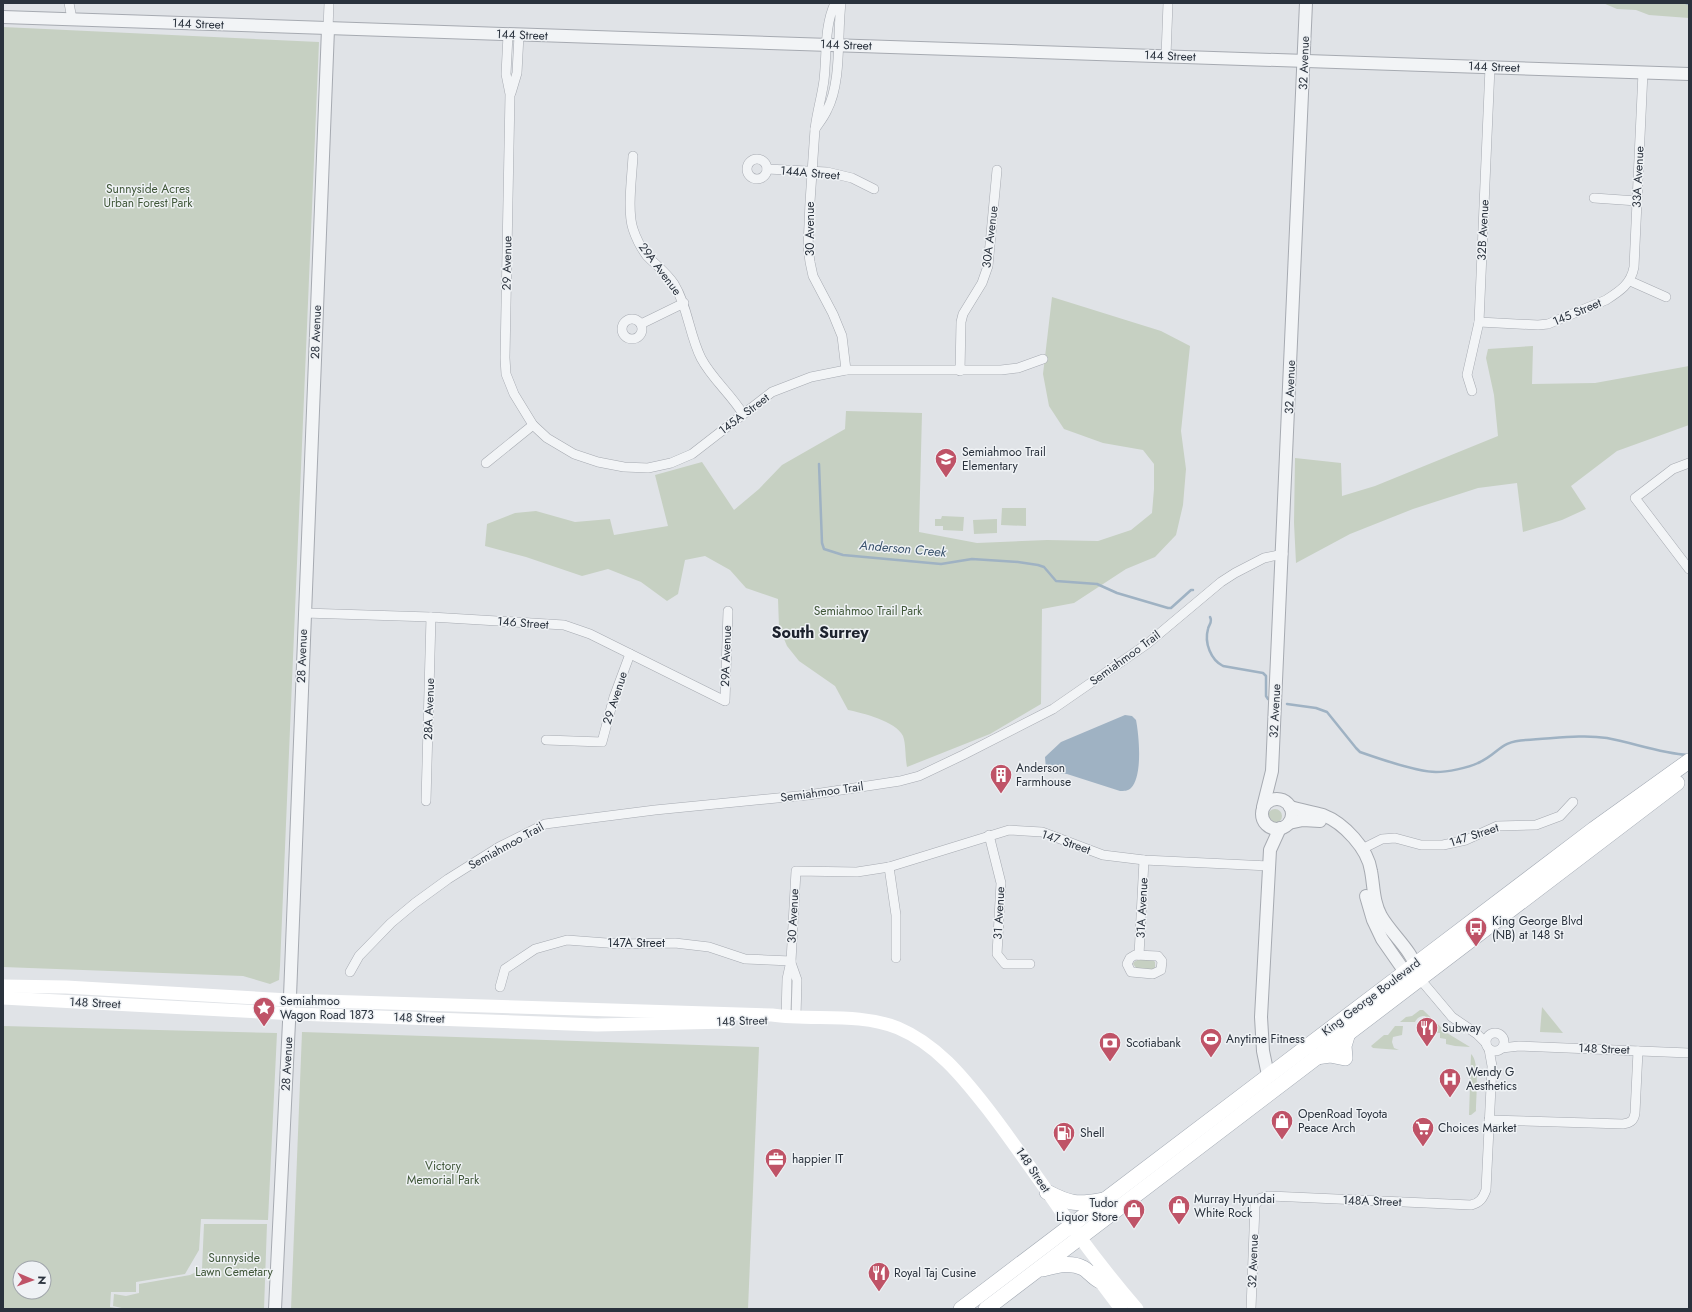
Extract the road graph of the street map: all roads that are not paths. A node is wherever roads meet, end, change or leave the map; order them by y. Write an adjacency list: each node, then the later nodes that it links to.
1 (70, 3): 8 (street)
2 (329, 3): 9 (street, 28 Avenue)
3 (834, 3): 11 (street, 30 Avenue)
4 (841, 3): 11 (street, 30 Avenue)
5 (1168, 3): 12 (street)
6 (1306, 3): 13 (street, 32 Avenue)
7 (3, 17): 8 (street, 144 Street)
8 (72, 19): 9 (street, 144 Street)
9 (328, 29): 10 (street, 144 Street); 43 (street, 28 Avenue)
10 (514, 35): 11 (street, 144 Street); 37 (street, 29 Avenue)
11 (832, 45): 12 (street, 144 Street); 17 (street, 30 Avenue); 18 (street, 30 Avenue)
12 (1166, 56): 13 (street, 144 Street)
13 (1304, 60): 14 (street, 144 Street); 40 (street, 32 Avenue)
14 (1490, 67): 15 (street, 144 Street); 30 (street, 32B Avenue)
15 (1643, 72): 16 (street, 144 Street); 26 (street, 33A Avenue)
16 (1689, 74)
17 (823, 88): 18 (street); 19 (street, 30 Avenue)
18 (834, 90): 19 (street, 30 Avenue)
19 (815, 129): 23 (street, 30 Avenue)
20 (633, 156): 29 (street, 29A Avenue)
21 (767, 169): 23 (street, 144A Street)
22 (997, 170): 34 (street, 30A Avenue)
23 (811, 171): 24 (street, 144A Street); 33 (street, 30 Avenue)
24 (874, 189)
25 (1594, 198): 26 (street)
26 (1637, 200): 27 (street, 33A Avenue)
27 (1630, 281): 28 (street); 30 (street, 145 Street)
28 (1666, 297)
29 (684, 303): 31 (street); 36 (street, 29A Avenue)
30 (1479, 322): 35 (street, 32B Avenue)
31 (641, 324)
32 (1043, 359): 34 (street, 145A Street)
33 (846, 370): 34 (street, 145A Street); 36 (street, 145A Street)
34 (960, 371)
35 (1472, 391)
36 (743, 414): 37 (street, 145A Street)
37 (533, 425): 39 (street)
38 (1689, 462): 41 (street)
39 (486, 463)
40 (1283, 554): 49 (street, 32 Avenue); 69 (street, Semiahmoo Trail)
41 (1689, 570)
42 (728, 611): 46 (street, 29A Avenue)
43 (304, 613): 44 (street, 146 Street); 74 (street, 28 Avenue)
44 (431, 617): 45 (street, 146 Street); 50 (street, 28A Avenue)
45 (630, 654): 46 (street, 146 Street); 47 (street, 29 Avenue)
46 (725, 701)
47 (546, 740)
48 (1689, 766): 68 (main road, King George Boulevard); 70 (main road, King George Boulevard)
49 (1272, 771): 52 (street, 32 Avenue); 53 (street, 32 Avenue)
50 (426, 801)
51 (1573, 802): 59 (street, 147 Street)
52 (1287, 804): 53 (street); 54 (street); 56 (street)
53 (1263, 807): 55 (street)
54 (1333, 821): 56 (street); 59 (street)
55 (1266, 824): 56 (street); 58 (street)
56 (1284, 826): 58 (street)
57 (989, 835): 60 (street, 147 Street); 62 (street, 147 Street); 67 (street, 31 Avenue)
58 (1270, 850): 61 (street)
59 (1363, 852): 68 (street)
60 (1144, 860): 61 (street, 147 Street); 64 (street, 31A Avenue)
61 (1269, 866): 83 (street)
62 (889, 867): 63 (street, 147 Street); 65 (street)
63 (796, 871): 66 (street, 30 Avenue)
64 (1139, 955)
65 (896, 958)
66 (791, 961): 72 (street, 147A Street); 76 (street, 30 Avenue)
67 (1030, 964)
68 (1410, 968): 70 (street); 83 (main road, King George Boulevard)
69 (350, 972)
70 (1420, 979): 77 (street); 85 (main road, King George Boulevard)
71 (3, 986): 74 (main road, 148 Street)
72 (500, 987)
73 (3, 998): 75 (main road, 148 Street)
74 (289, 1000): 75 (street, 28 Avenue); 76 (main road, 148 Street)
75 (288, 1014): 76 (main road, 148 Street); 92 (street, 28 Avenue)
76 (791, 1017): 81 (main road, 148 Street)
77 (1488, 1043): 78 (street); 78 (street); 82 (street)
78 (1502, 1046): 79 (street, 148 Street); 82 (street)
79 (1638, 1051): 80 (street, 148 Street); 84 (street)
80 (1689, 1053)
81 (947, 1061): 86 (main road, 148 Street); 89 (main road, 148 Street)
82 (1492, 1066): 84 (street)
83 (1268, 1075): 85 (main road); 88 (main road, King George Boulevard)
84 (1489, 1120): 87 (street, 148A Street)
85 (1222, 1129): 89 (main road, King George Boulevard)
86 (1047, 1192): 88 (main road); 89 (main road, 148 Street)
87 (1268, 1196): 97 (street, 32 Avenue)
88 (1105, 1200): 89 (main road, King George Boulevard)
89 (1073, 1234): 90 (main road, King George Boulevard); 91 (main road); 93 (main road, King George Boulevard); 96 (main road)
90 (1037, 1271): 91 (main road); 94 (main road, King George Boulevard)
91 (1100, 1281): 95 (main road)
92 (275, 1309)
93 (960, 1309)
94 (986, 1309)
95 (1121, 1309)
96 (1137, 1309)
97 (1251, 1309)

